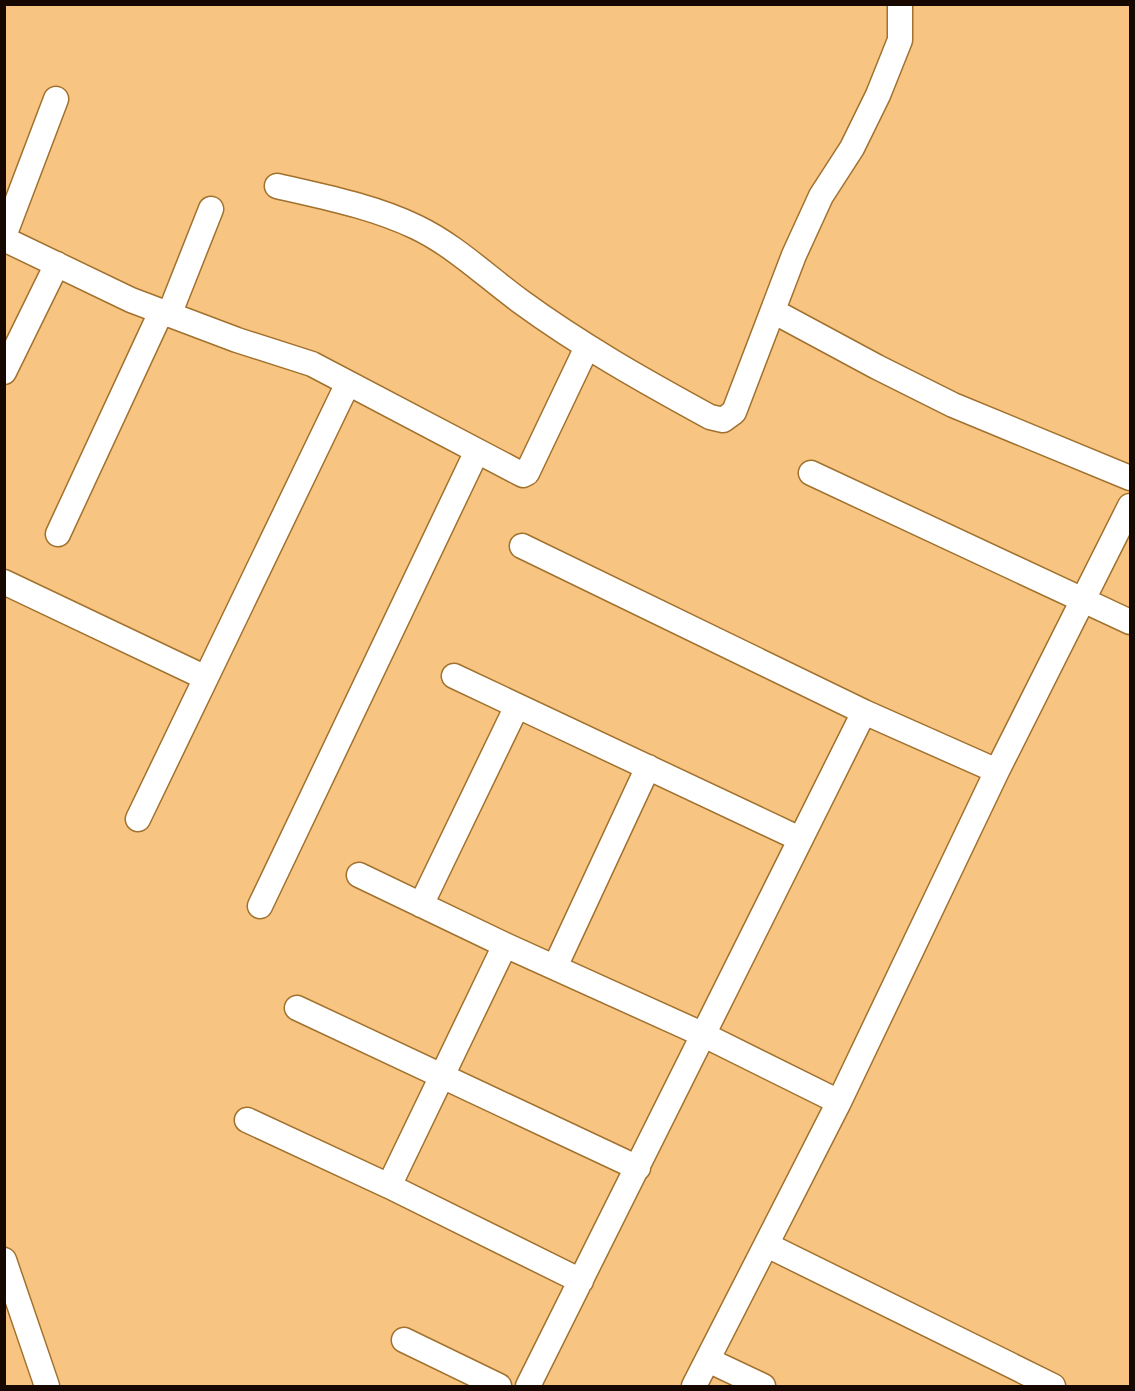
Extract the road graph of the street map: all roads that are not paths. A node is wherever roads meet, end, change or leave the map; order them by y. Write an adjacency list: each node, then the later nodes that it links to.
1 (900, 4): 7 (street)
2 (56, 99): 5 (street)
3 (277, 186): 9 (street)
4 (211, 209): 8 (street)
5 (4, 238): 6 (street)
6 (57, 264): 8 (street); 10 (street)
7 (773, 311): 9 (street); 14 (street)
8 (165, 313): 11 (street); 16 (street)
9 (587, 347): 12 (street)
10 (4, 372)
11 (348, 383): 12 (street); 22 (street)
12 (477, 451): 31 (street)
13 (811, 472): 19 (street)
14 (1131, 478)
15 (1130, 508): 19 (street)
16 (58, 534)
17 (522, 546): 24 (street)
18 (4, 582): 22 (street)
19 (1084, 601): 20 (street); 26 (street)
20 (1131, 621)
21 (454, 676): 23 (street)
22 (206, 678): 27 (street)
23 (517, 706): 25 (street); 30 (street)
24 (864, 712): 26 (street); 28 (street)
25 (648, 767): 28 (street); 33 (street)
26 (997, 771): 37 (street)
27 (138, 819)
28 (800, 839): 35 (street)
29 (359, 875): 30 (street)
30 (421, 905): 32 (street)
31 (260, 906)
32 (506, 945): 33 (street); 36 (street)
33 (555, 967): 35 (street)
34 (297, 1008): 36 (street)
35 (704, 1035): 37 (street); 39 (street)
36 (442, 1076): 39 (street); 40 (street)
37 (839, 1102): 41 (street)
38 (247, 1120): 40 (street)
39 (638, 1168): 43 (street)
40 (389, 1186): 43 (street)
41 (766, 1245): 45 (street); 51 (street)
42 (4, 1260): 46 (street)
43 (581, 1281): 48 (street)
44 (404, 1340): 47 (street)
45 (708, 1360): 49 (street); 50 (street)
46 (47, 1386)
47 (499, 1386)
48 (528, 1386)
49 (694, 1386)
50 (763, 1386)
51 (1053, 1386)

